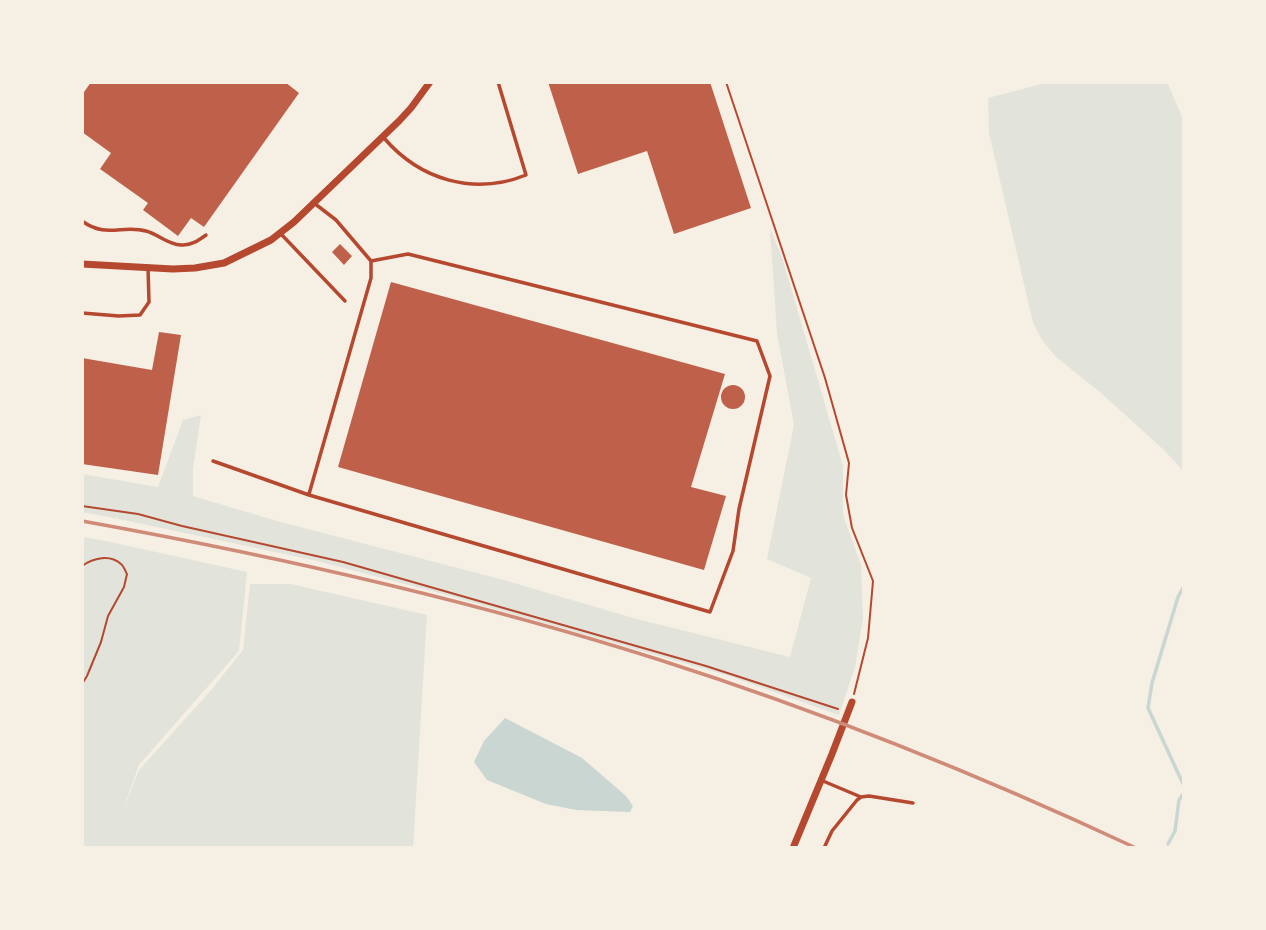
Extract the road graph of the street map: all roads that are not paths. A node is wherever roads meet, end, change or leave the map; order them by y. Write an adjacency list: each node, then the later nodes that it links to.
1 (430, 82): 3 (street)
2 (498, 82): 3 (lane)
3 (382, 136): 4 (street)
4 (314, 203): 6 (street); 8 (lane)
5 (82, 221): 7 (lane)
6 (279, 233): 10 (street); 11 (lane)
7 (206, 235)
8 (370, 261): 14 (lane); 14 (lane)
9 (82, 264): 10 (street)
10 (148, 268): 12 (lane)
11 (345, 301)
12 (82, 313)
13 (213, 461): 14 (lane)
14 (309, 495)
15 (852, 702): 16 (street)
16 (821, 780): 17 (lane); 19 (street)
17 (862, 797): 18 (lane); 20 (lane)
18 (913, 803)
19 (793, 848)
20 (824, 848)

